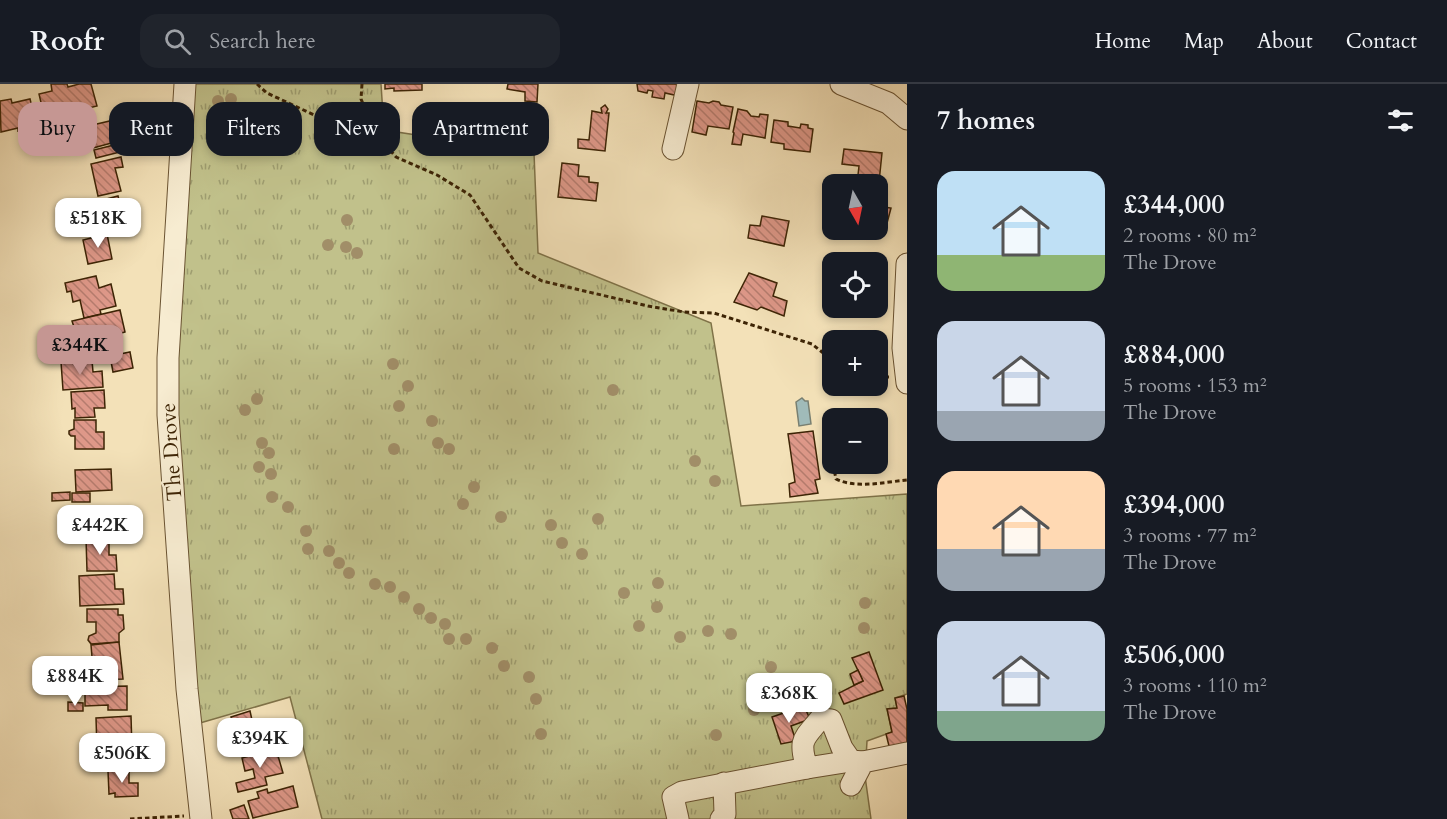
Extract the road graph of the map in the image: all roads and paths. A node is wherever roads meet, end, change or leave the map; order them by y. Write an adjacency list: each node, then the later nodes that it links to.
1 (185, 84): 23 (street, The Drove)
2 (257, 84): 8 (path)
3 (362, 84): 7 (path)
4 (688, 84): 10 (street)
5 (841, 84): 6 (street)
6 (897, 101): 9 (street)
7 (362, 102)
8 (314, 115)
9 (907, 119)
10 (673, 149)
11 (395, 156): 14 (path)
12 (907, 264): 13 (street)
13 (905, 349): 15 (street)
14 (822, 352)
15 (907, 383)
16 (835, 474): 17 (path)
17 (907, 480)
18 (907, 753): 19 (street)
19 (857, 762): 20 (street); 20 (street); 22 (street)
20 (807, 768): 21 (street)
21 (724, 783): 25 (street); 26 (street)
22 (851, 784)
23 (201, 817): 24 (path)
24 (130, 819)
25 (678, 819)
26 (721, 819)

